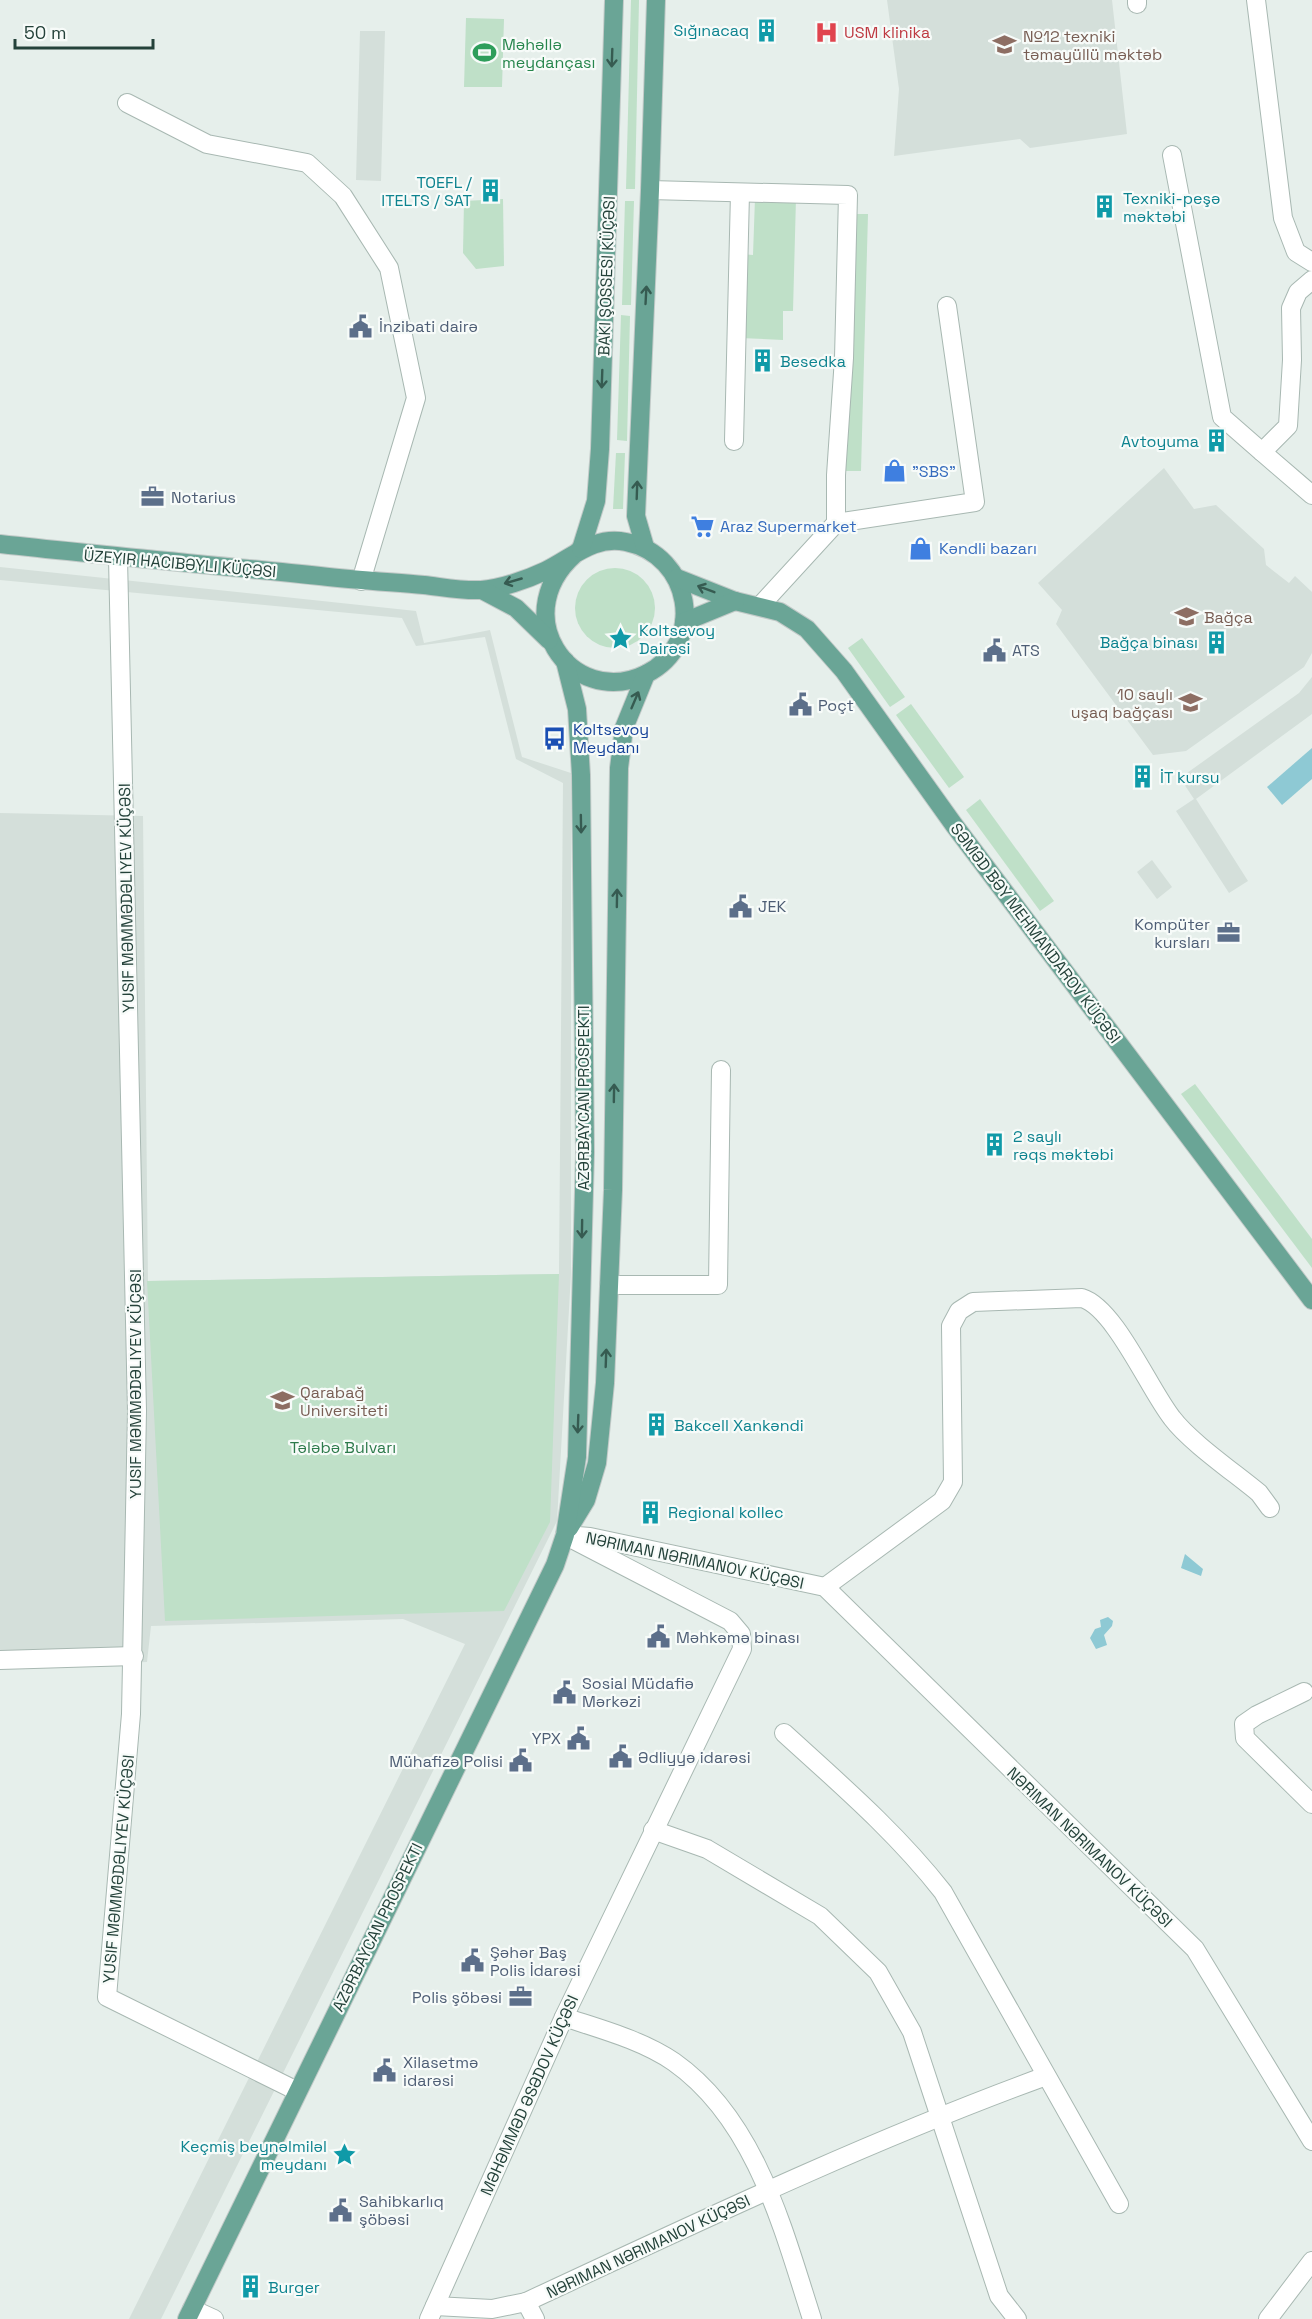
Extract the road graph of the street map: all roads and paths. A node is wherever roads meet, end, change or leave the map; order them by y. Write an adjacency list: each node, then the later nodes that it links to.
1 (614, 0): 17 (main road, one-way to 17)
2 (656, 0): 6 (main road)
3 (1256, 0): 8 (street)
4 (127, 103): 20 (street)
5 (1172, 155): 12 (street)
6 (651, 190): 7 (street); 16 (main road, one-way to 6)
7 (740, 193): 11 (street); 14 (street)
8 (1312, 262)
9 (1312, 280): 12 (street)
10 (947, 306): 14 (street)
11 (735, 441)
12 (1262, 452): 13 (street)
13 (1312, 495)
14 (836, 523): 23 (street)
15 (0, 544): 18 (main road)
16 (645, 547): 17 (main road); 19 (main road)
17 (580, 549): 21 (main road, one-way to 21); 25 (main road)
18 (118, 558): 20 (main road); 36 (street, YUSIF MƏMMƏDƏLIYEV KÜÇƏSI)
19 (677, 578): 22 (main road, SƏMƏD BƏY MEHMANDAROV KÜÇƏSI, one-way to 19); 24 (main road)
20 (361, 581): 21 (main road)
21 (482, 590): 25 (main road)
22 (735, 601): 23 (main road, SƏMƏD BƏY MEHMANDAROV KÜÇƏSI); 24 (main road)
23 (760, 606): 32 (main road, SƏMƏD BƏY MEHMANDAROV KÜÇƏSI)
24 (684, 622): 27 (main road)
25 (552, 643): 26 (main road)
26 (565, 661): 27 (main road); 29 (main road, AZƏRBAYCAN PROSPEKTI, one-way to 29)
27 (646, 674): 30 (main road, AZƏRBAYCAN PROSPEKTI, one-way to 27)
28 (721, 1070): 31 (street)
29 (583, 1190): 30 (main road); 34 (main road, AZƏRBAYCAN PROSPEKTI, one-way to 34)
30 (612, 1190): 31 (main road, AZƏRBAYCAN PROSPEKTI)
31 (609, 1285): 34 (main road, AZƏRBAYCAN PROSPEKTI, one-way to 31)
32 (1312, 1300)
33 (1270, 1508): 35 (street, NƏRIMAN NƏRIMANOV KÜÇƏSI)
34 (565, 1535): 35 (street, NƏRIMAN NƏRIMANOV KÜÇƏSI); 41 (street, MƏHƏMMƏD ƏSƏDOV KÜÇƏSI); 44 (main road, AZƏRBAYCAN PROSPEKTI)
35 (825, 1587): 46 (street, NƏRIMAN NƏRIMANOV KÜÇƏSI)
36 (134, 1656): 37 (street); 44 (street, YUSIF MƏMMƏDƏLIYEV KÜÇƏSI)
37 (0, 1660)
38 (1304, 1692): 40 (street)
39 (784, 1733): 43 (street)
40 (1312, 1804)
41 (653, 1830): 42 (street, MƏHƏMMƏD ƏSƏDOV KÜÇƏSI); 45 (street)
42 (564, 2017): 47 (street, NƏRIMAN NƏRIMANOV KÜÇƏSI); 51 (street, MƏHƏMMƏD ƏSƏDOV KÜÇƏSI)
43 (1046, 2076): 45 (street, NƏRIMAN NƏRIMANOV KÜÇƏSI); 48 (street)
44 (297, 2091): 52 (main road, AZƏRBAYCAN PROSPEKTI)
45 (941, 2114): 47 (street, NƏRIMAN NƏRIMANOV KÜÇƏSI); 56 (street)
46 (1312, 2142)
47 (770, 2189): 50 (street, NƏRIMAN NƏRIMANOV KÜÇƏSI); 55 (street, NƏRIMAN NƏRIMANOV KÜÇƏSI)
48 (1119, 2204)
49 (1312, 2263): 57 (street)
50 (526, 2302): 51 (street, NƏRIMAN NƏRIMANOV KÜÇƏSI); 54 (street, NƏRIMAN NƏRIMANOV KÜÇƏSI)
51 (432, 2312)
52 (190, 2314): 53 (street)
53 (214, 2319)
54 (535, 2319)
55 (812, 2319)
56 (1017, 2319)
57 (1268, 2319)

